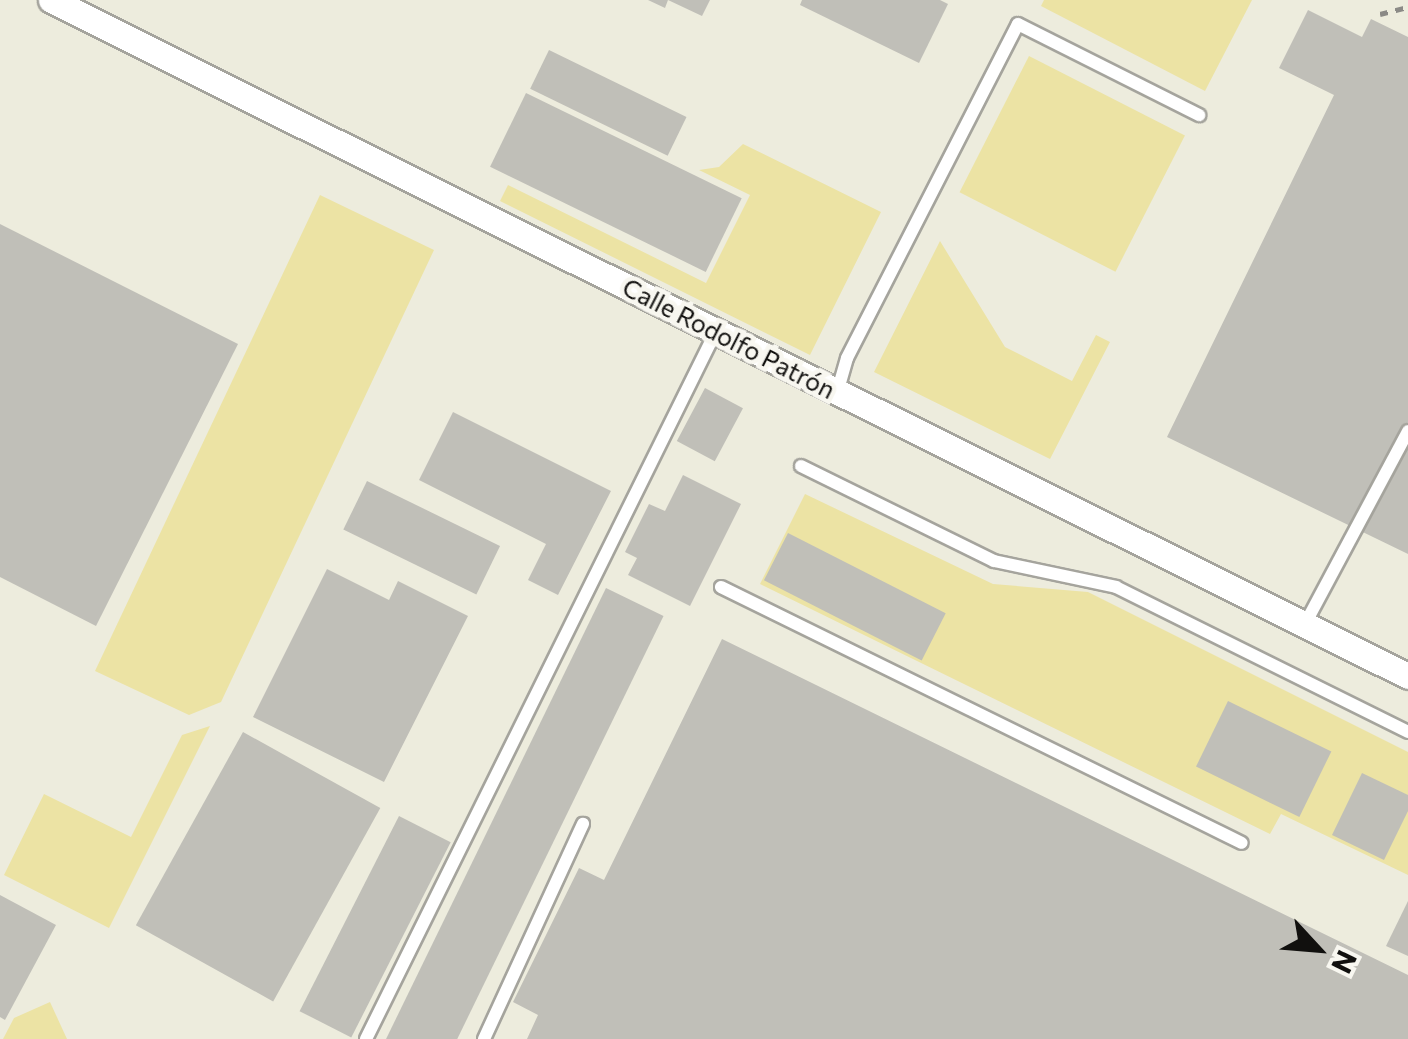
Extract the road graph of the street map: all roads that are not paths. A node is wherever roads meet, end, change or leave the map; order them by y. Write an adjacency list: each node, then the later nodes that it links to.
1 (50, 0): 3 (street, Calle Rodolfo Patrón)
2 (1198, 115): 4 (lane)
3 (716, 331): 4 (street, Calle Rodolfo Patrón); 13 (lane)
4 (836, 392): 8 (street, Calle Rodolfo Patrón)
5 (1408, 432): 8 (lane)
6 (801, 466): 10 (lane)
7 (721, 587): 12 (lane)
8 (1304, 626): 9 (street, Calle Rodolfo Patrón)
9 (1408, 676)
10 (1408, 732)
11 (583, 824): 14 (lane)
12 (1242, 844)
13 (366, 1039)
14 (484, 1039)

